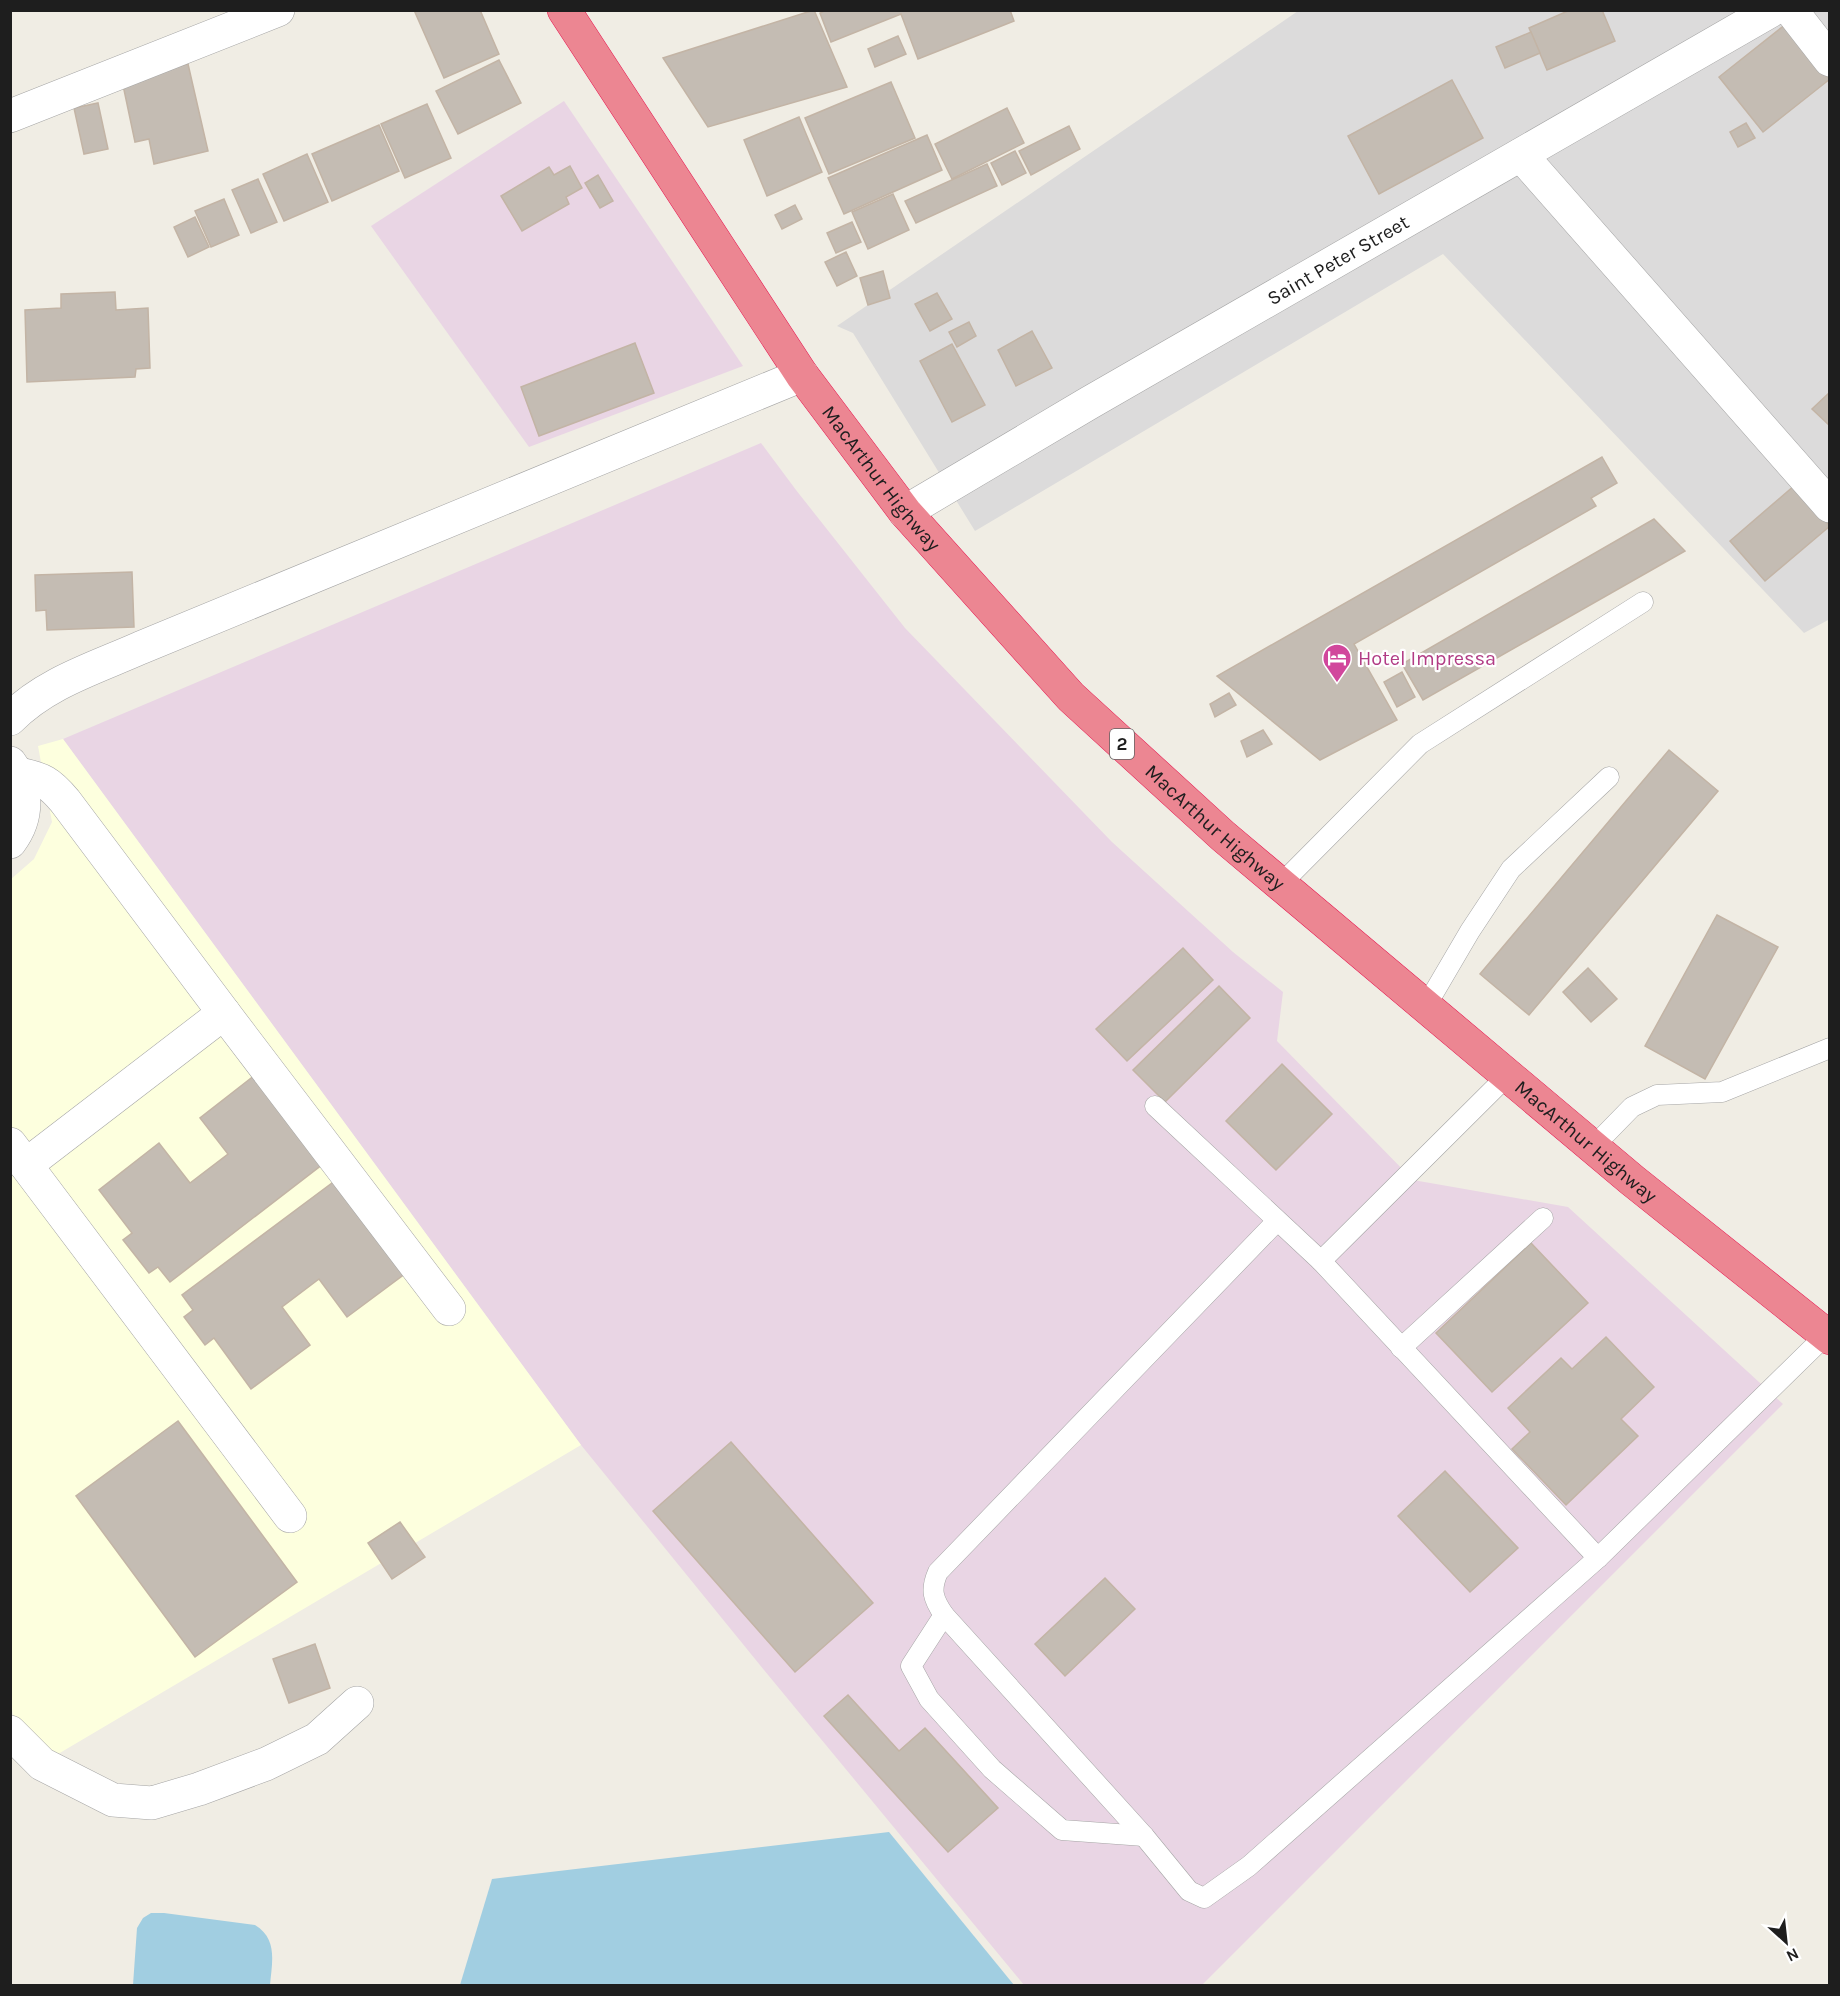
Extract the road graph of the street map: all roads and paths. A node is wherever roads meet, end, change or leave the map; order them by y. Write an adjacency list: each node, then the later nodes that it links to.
1 (278, 10): 6 (street)
2 (564, 10): 8 (highway, MacArthur Highway / 2)
3 (1772, 10): 7 (street, Saint Peter Street)
4 (1791, 10): 5 (street)
5 (1830, 60)
6 (10, 116)
7 (1521, 154): 9 (street); 10 (street, Saint Peter Street)
8 (802, 375): 10 (highway, MacArthur Highway / 2); 12 (street)
9 (1830, 506)
10 (905, 512): 16 (highway, MacArthur Highway / 2)
11 (1642, 602): 16 (lane)
12 (10, 719)
13 (14, 769): 15 (street); 18 (street)
14 (1609, 777): 17 (lane)
15 (10, 842)
16 (1281, 884): 17 (highway, MacArthur Highway / 2)
17 (1426, 1006): 20 (highway, MacArthur Highway / 2)
18 (224, 1013): 23 (street); 27 (street)
19 (1830, 1048): 22 (lane)
20 (1508, 1076): 22 (highway, MacArthur Highway / 2); 26 (lane)
21 (1155, 1106): 25 (lane)
22 (1593, 1147): 28 (highway, MacArthur Highway / 2)
23 (18, 1154): 30 (street)
24 (1543, 1218): 29 (lane)
25 (1277, 1221): 26 (lane); 32 (lane)
26 (1322, 1261): 29 (lane)
27 (449, 1309)
28 (1828, 1337): 31 (lane)
29 (1401, 1348): 31 (lane)
30 (290, 1516)
31 (1598, 1558): 35 (lane)
32 (944, 1615): 35 (lane); 35 (lane)
33 (357, 1703): 34 (street)
34 (10, 1732)
35 (1144, 1836)

